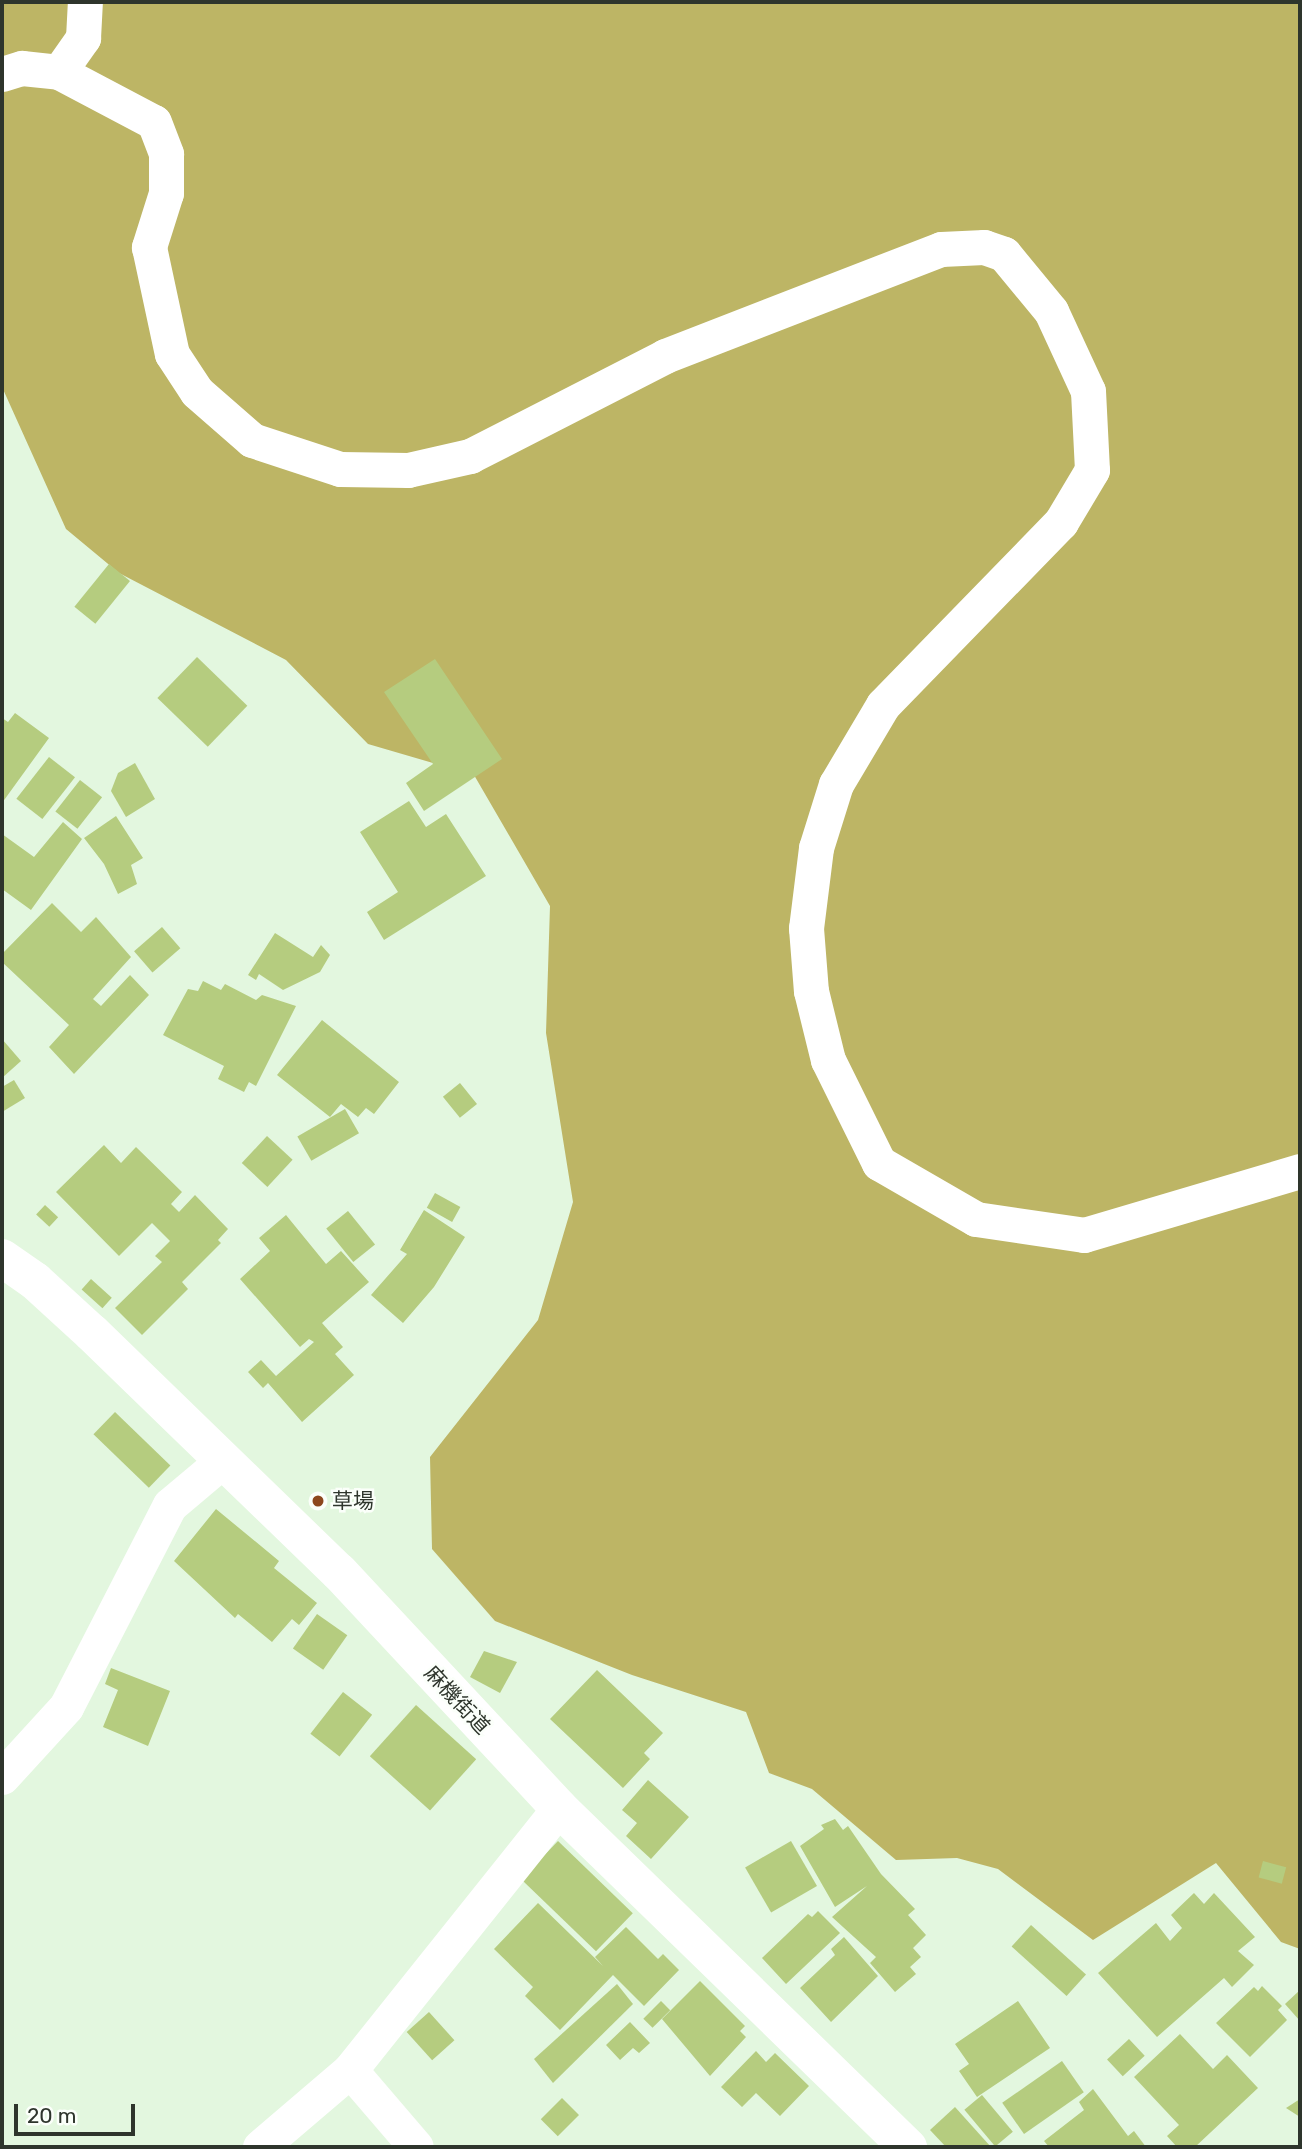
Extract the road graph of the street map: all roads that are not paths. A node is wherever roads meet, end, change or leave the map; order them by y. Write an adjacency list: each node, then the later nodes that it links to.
1 (85, 2): 2 (street)
2 (59, 72): 3 (street); 4 (street)
3 (2, 74)
4 (1300, 1171)
5 (2, 1258): 6 (street, 麻機街道)
6 (221, 1462): 7 (street); 8 (street, 麻機街道)
7 (2, 1777)
8 (559, 1808): 9 (street); 12 (street, 麻機街道)
9 (350, 2070): 10 (street); 11 (street)
10 (260, 2147)
11 (416, 2147)
12 (908, 2147)

